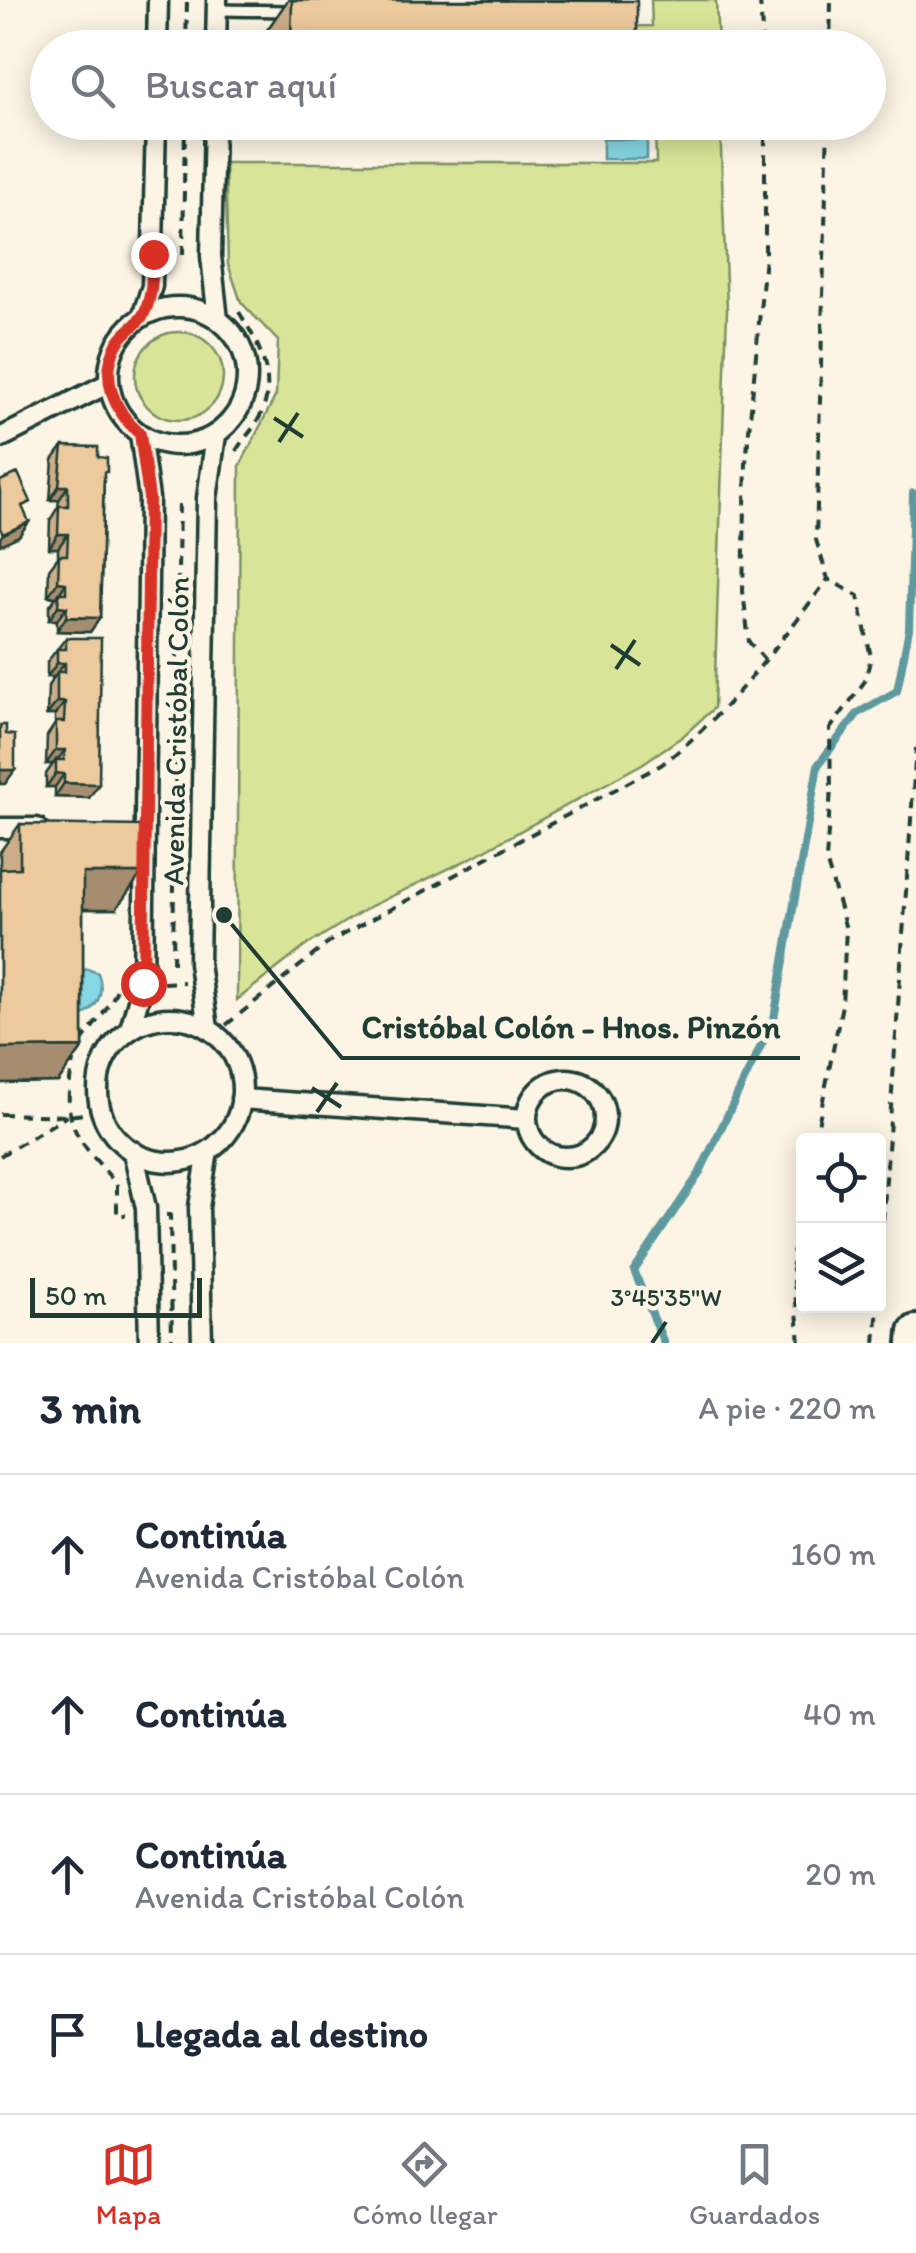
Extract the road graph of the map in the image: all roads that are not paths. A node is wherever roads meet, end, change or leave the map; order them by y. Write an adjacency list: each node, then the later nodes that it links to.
1 (158, 0): 4 (street)
2 (217, 5): 3 (lane); 5 (street)
3 (308, 11)
4 (157, 30)
5 (216, 30)
6 (156, 140): 8 (street)
7 (213, 140): 9 (street)
8 (142, 316): 9 (street); 10 (street)
9 (218, 320): 12 (street)
10 (109, 383): 11 (street); 13 (street)
11 (140, 434): 12 (street); 16 (street, Avenida Cristóbal Colón)
12 (216, 434): 17 (street, Avenida Cristóbal Colón)
13 (0, 438)
14 (0, 828): 15 (street)
15 (53, 829)
16 (130, 1030): 17 (street); 21 (street)
17 (212, 1032): 18 (street)
18 (241, 1098): 19 (street); 20 (street)
19 (527, 1119): 19 (street)
20 (208, 1150): 21 (street); 24 (street)
21 (133, 1152): 23 (street)
22 (916, 1332): 25 (highway)
23 (149, 1343)
24 (202, 1343)
25 (915, 1343)

